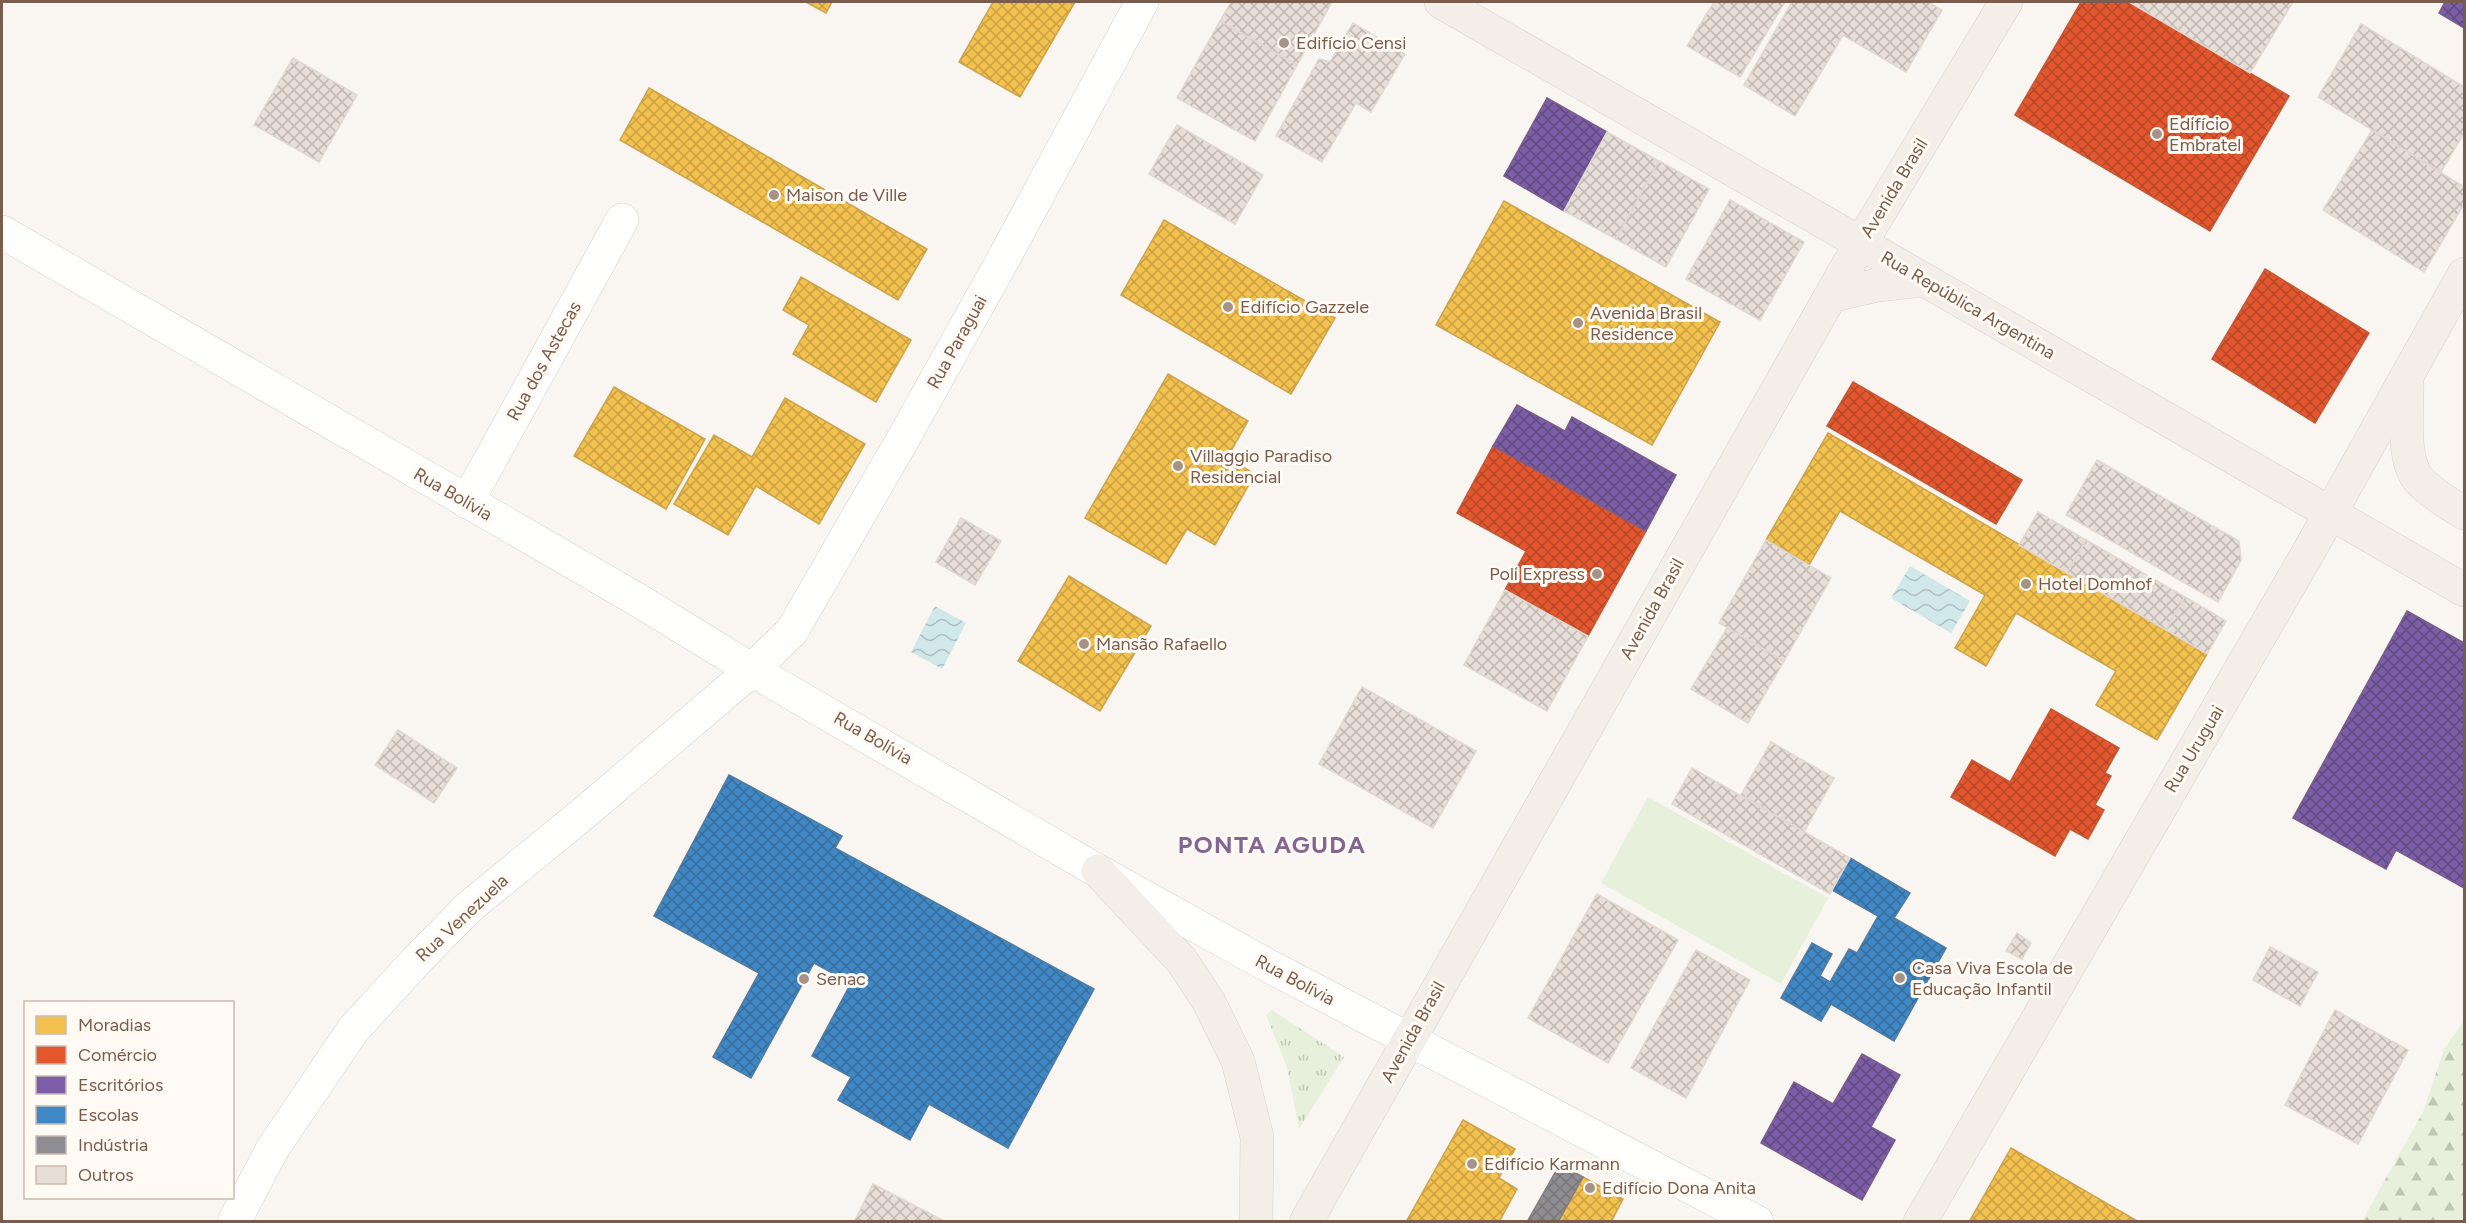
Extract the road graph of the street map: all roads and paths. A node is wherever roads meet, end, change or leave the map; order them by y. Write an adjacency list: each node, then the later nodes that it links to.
1 (1142, 2): 15 (street, Rua Paraguai)
2 (1441, 2): 6 (main road, Rua República Argentina)
3 (2006, 2): 6 (main road, Avenida Brasil)
4 (622, 220): 11 (street, Rua dos Astecas)
5 (2, 232): 11 (street, Rua Bolívia)
6 (1861, 243): 8 (main road, Rua República Argentina); 9 (main road, Avenida Brasil)
7 (2464, 274): 10 (main road, Rua Uruguai)
8 (1923, 280): 9 (main road); 12 (main road, Rua República Argentina)
9 (1831, 296): 17 (main road, Avenida Brasil)
10 (2407, 378): 12 (main road, Rua Uruguai); 13 (main road)
11 (467, 502): 15 (street, Rua Bolívia)
12 (2330, 513): 14 (main road, Rua República Argentina); 22 (main road, Rua Uruguai)
13 (2464, 513)
14 (2464, 590)
15 (752, 670): 16 (street, Rua Bolívia); 18 (street, Rua Venezuela)
16 (1098, 871): 17 (street, Rua Bolívia); 19 (main road)
17 (1409, 1040): 20 (main road, Avenida Brasil); 21 (street, Rua Bolívia)
18 (234, 1221)
19 (1256, 1221)
20 (1306, 1221)
21 (1758, 1221)
22 (1920, 1221)

